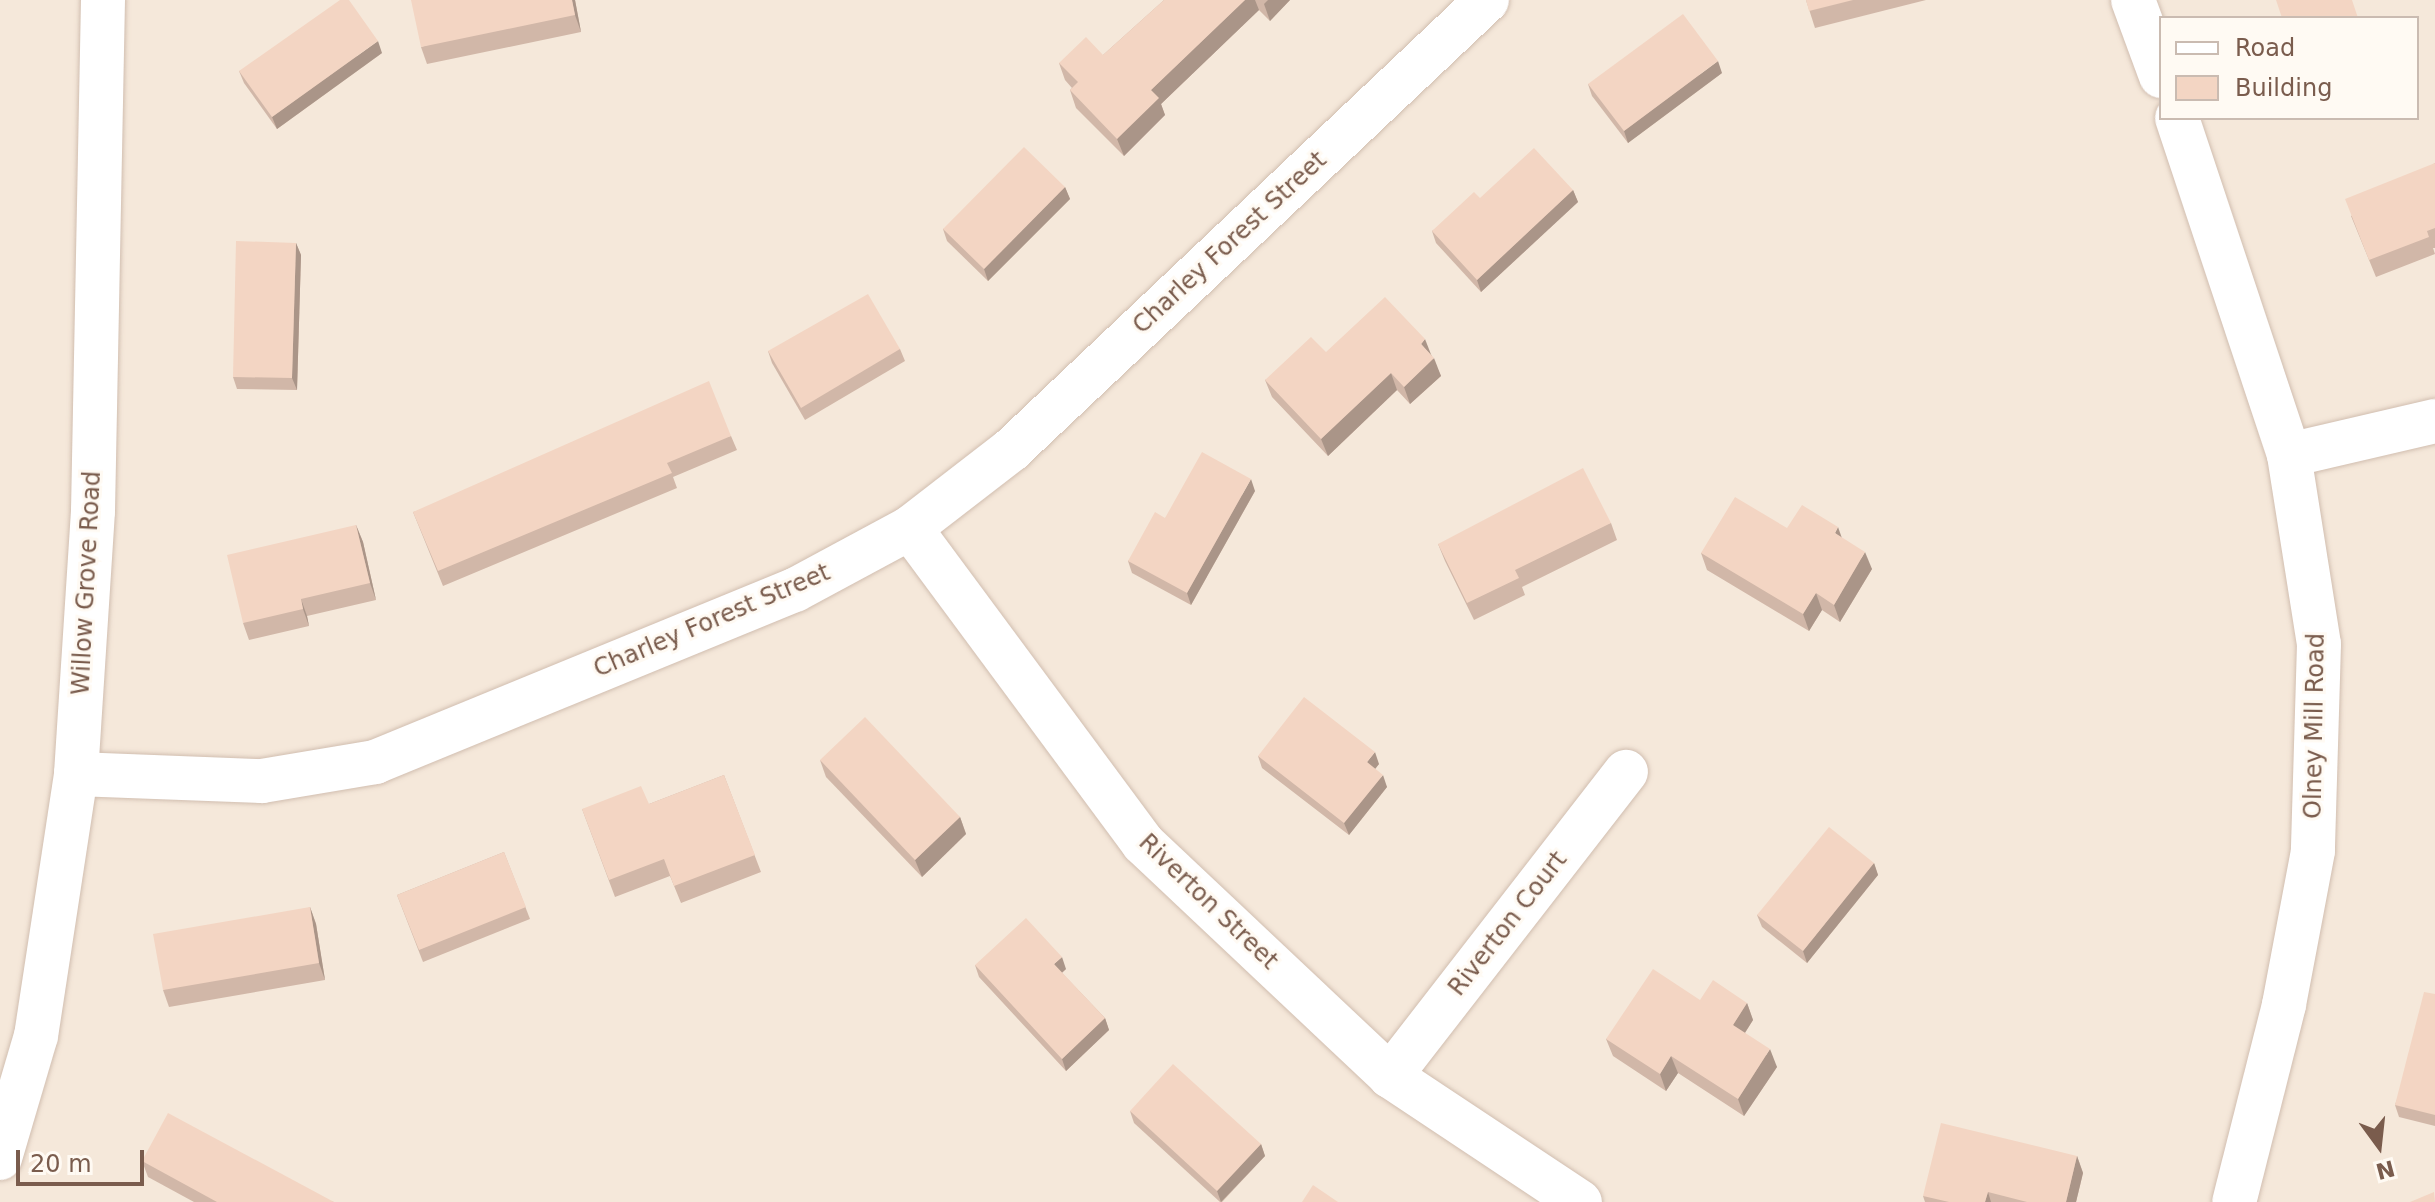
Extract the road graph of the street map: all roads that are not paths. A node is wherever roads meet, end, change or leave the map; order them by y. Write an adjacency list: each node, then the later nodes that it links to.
1 (103, 0): 10 (street, Willow Grove Road)
2 (1487, 0): 8 (street, Charley Forest Street)
3 (2133, 0): 4 (street)
4 (2159, 71)
5 (2178, 120): 7 (street, Olney Mill Road)
6 (2435, 421): 7 (street)
7 (2289, 455): 14 (street, Olney Mill Road)
8 (910, 528): 10 (street, Charley Forest Street); 11 (street, Riverton Street)
9 (1626, 772): 11 (street, Riverton Court)
10 (76, 774): 12 (street, Willow Grove Road)
11 (1390, 1076): 13 (street, Riverton Street)
12 (0, 1158)
13 (1580, 1202)
14 (2234, 1202)

